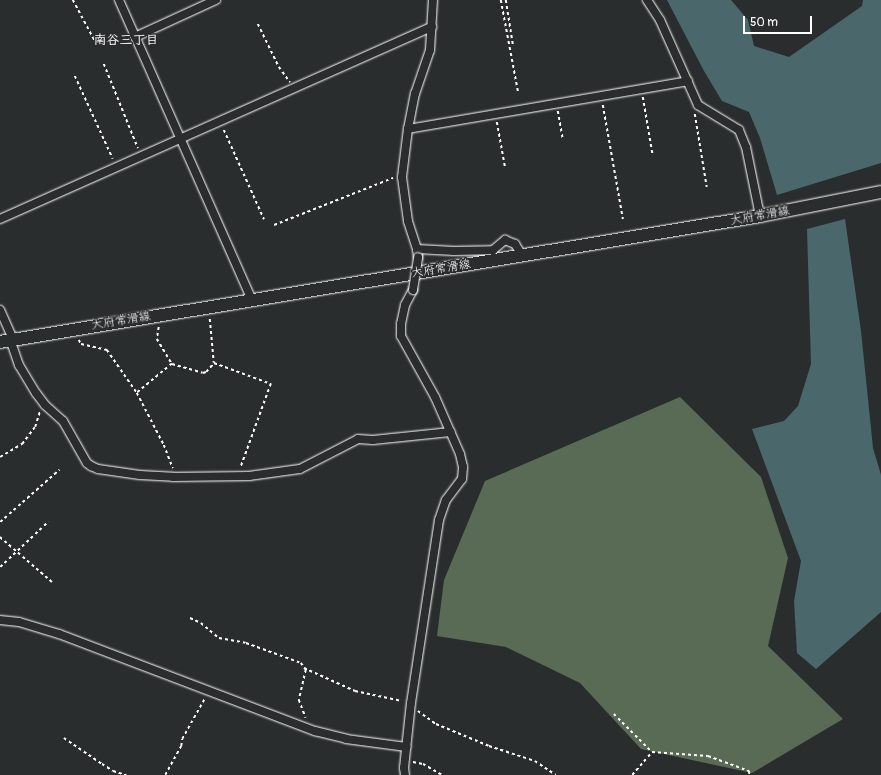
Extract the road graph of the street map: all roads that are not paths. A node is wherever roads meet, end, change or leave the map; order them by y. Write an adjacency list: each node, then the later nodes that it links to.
1 (119, 0): 6 (street)
2 (216, 0): 6 (street)
3 (433, 0): 5 (street)
4 (647, 0): 7 (street)
5 (432, 27): 8 (street); 9 (street)
6 (135, 36): 9 (street)
7 (688, 81): 8 (street); 11 (street)
8 (408, 129): 13 (street)
9 (180, 138): 12 (street); 15 (street)
10 (881, 192): 11 (main road, 大府常滑線)
11 (760, 216): 14 (main road, 大府常滑線)
12 (0, 219)
13 (418, 253): 14 (street); 18 (street, bridge)
14 (522, 255): 15 (main road, 大府常滑線)
15 (252, 300): 17 (main road, 大府常滑線)
16 (0, 310): 17 (street)
17 (8, 340): 18 (street)
18 (451, 432): 20 (street)
19 (0, 620): 20 (street)
20 (406, 747): 21 (street)
21 (405, 775)

